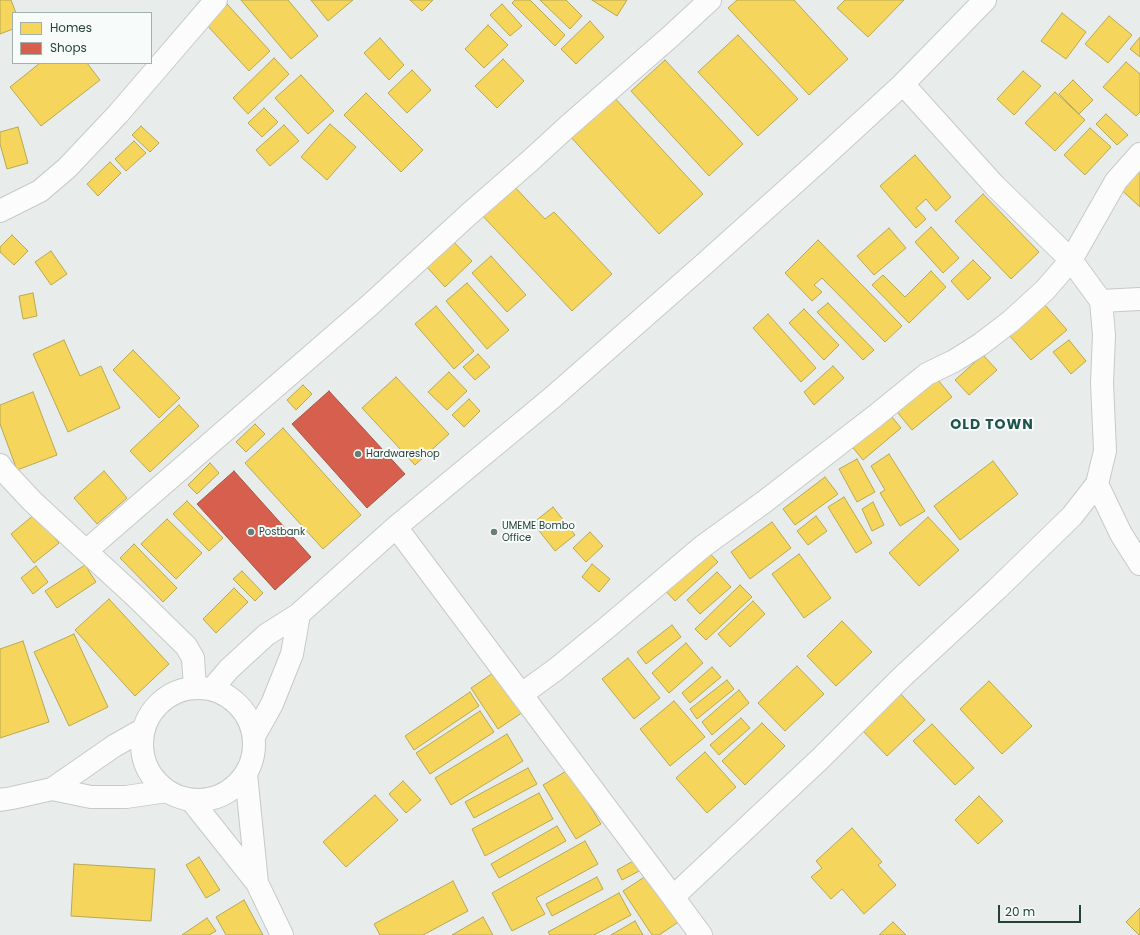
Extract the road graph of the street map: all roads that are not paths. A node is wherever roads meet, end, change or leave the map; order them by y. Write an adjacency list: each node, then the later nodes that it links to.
1 (216, 0): 6 (street)
2 (710, 0): 13 (street)
3 (985, 0): 4 (street)
4 (902, 84): 7 (street); 12 (street)
5 (1140, 154): 7 (street)
6 (0, 211)
7 (1071, 260): 9 (street); 17 (street)
8 (1140, 299): 9 (street)
9 (1101, 301): 11 (street)
10 (0, 465): 13 (street)
11 (1097, 484): 14 (street); 26 (street)
12 (396, 527): 15 (street); 17 (street)
13 (86, 550): 16 (street)
14 (1140, 564)
15 (299, 614): 16 (street); 19 (street)
16 (203, 688): 18 (street); 19 (street)
17 (522, 694): 26 (street)
18 (144, 729): 21 (street); 22 (street)
19 (254, 736): 20 (street)
20 (246, 774): 24 (street); 25 (street)
21 (52, 789): 22 (street); 23 (street)
22 (167, 791): 24 (street)
23 (0, 800)
24 (191, 800): 25 (street)
25 (257, 884): 27 (street)
26 (673, 897): 28 (street)
27 (282, 935)
28 (701, 935)

